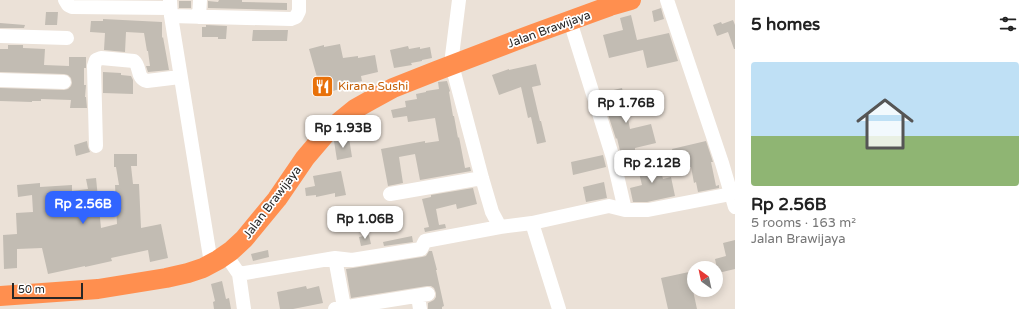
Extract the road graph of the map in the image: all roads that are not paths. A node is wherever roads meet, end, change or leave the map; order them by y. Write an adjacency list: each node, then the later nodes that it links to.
1 (65, 0): 8 (street)
2 (200, 0): 9 (street)
3 (299, 0): 9 (street)
4 (459, 0): 13 (street)
5 (610, 0): 13 (highway, Jalan Brawijaya)
6 (631, 0): 10 (highway, Jalan Brawijaya)
7 (667, 0): 18 (street)
8 (170, 8): 9 (street); 14 (street)
9 (199, 17)
10 (570, 21): 13 (highway, Jalan Brawijaya); 22 (street)
11 (0, 36): 12 (street)
12 (67, 38)
13 (452, 60): 19 (street); 25 (highway, Jalan Brawijaya)
14 (180, 77): 17 (street); 25 (street)
15 (0, 80): 16 (street)
16 (64, 82)
17 (96, 146)
18 (728, 162): 21 (street)
19 (482, 178): 20 (street); 24 (street)
20 (390, 194)
21 (734, 203): 22 (street)
22 (625, 210): 23 (street)
23 (532, 223): 24 (street); 34 (street)
24 (500, 227): 26 (street)
25 (218, 256): 27 (street); 28 (highway, Jalan Brawijaya); 29 (highway, Jalan Brawijaya)
26 (335, 258): 27 (street); 32 (street)
27 (238, 274): 33 (street)
28 (0, 286)
29 (0, 296)
30 (422, 300): 31 (street)
31 (374, 306): 32 (street)
32 (339, 308)
33 (244, 309)
34 (560, 309)

